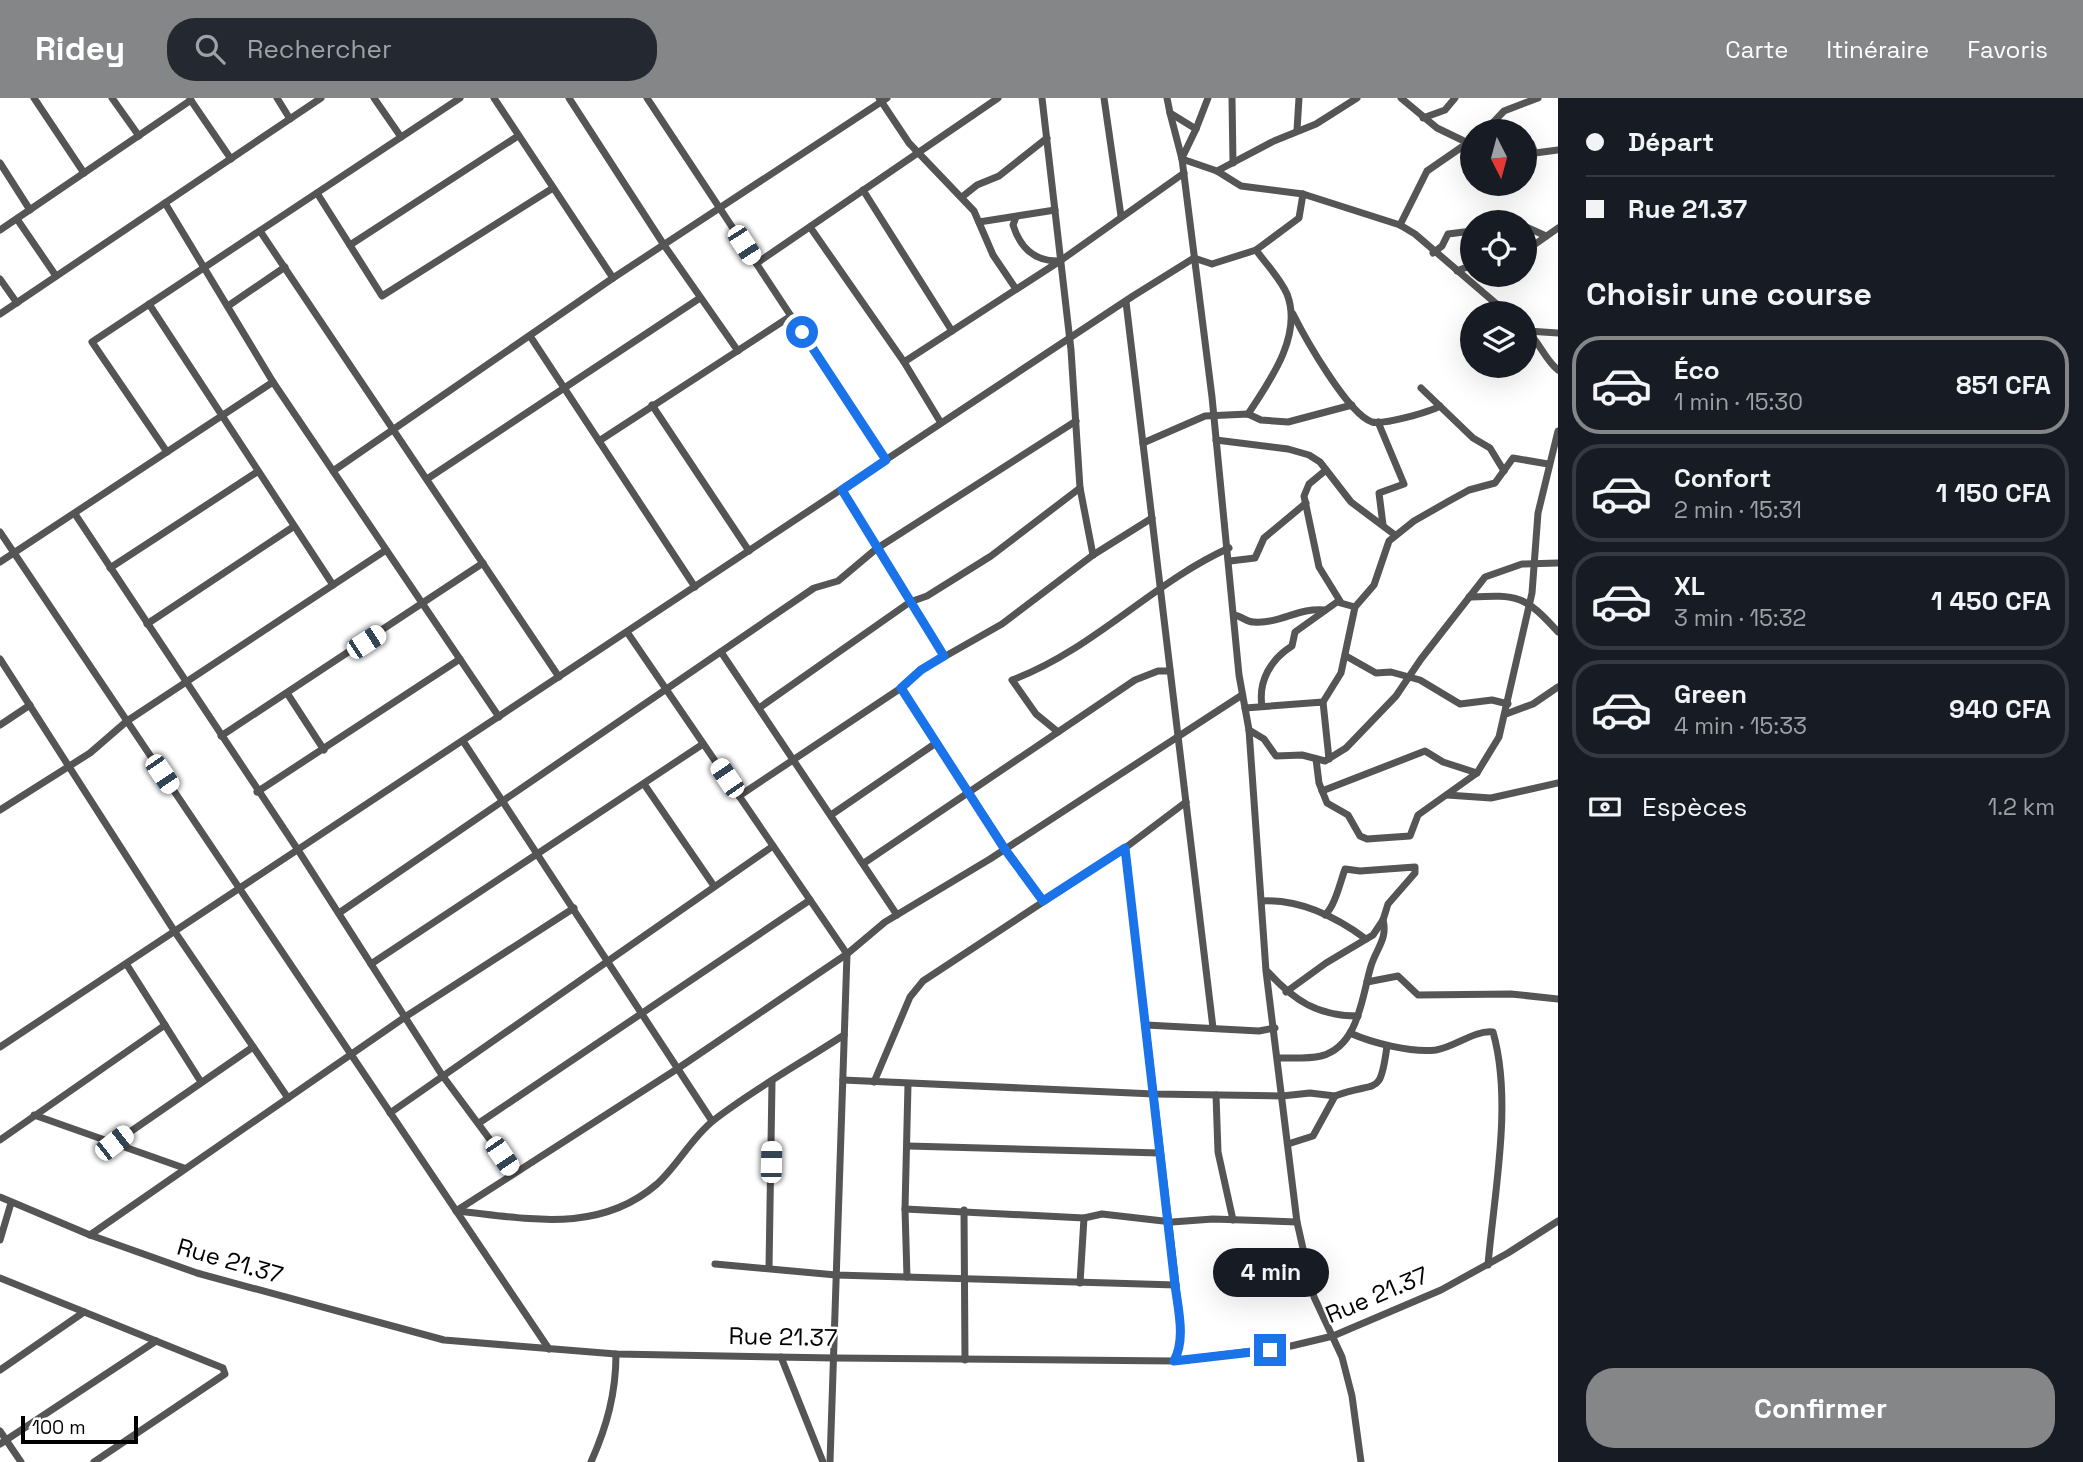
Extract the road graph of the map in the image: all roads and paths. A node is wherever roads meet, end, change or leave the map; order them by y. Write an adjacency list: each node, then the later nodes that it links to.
1 (34, 98): 43 (street)
2 (113, 98): 29 (street)
3 (277, 98): 25 (street)
4 (321, 98): 25 (street)
5 (374, 98): 32 (street)
6 (460, 98): 32 (street)
7 (494, 98): 30 (street)
8 (569, 98): 67 (street)
9 (647, 98): 51 (street)
10 (998, 98): 36 (street)
11 (1042, 98): 33 (street)
12 (1104, 98): 54 (street)
13 (1167, 98): 23 (street)
14 (1208, 98): 27 (street)
15 (1232, 98): 41 (street)
16 (1299, 98): 28 (street)
17 (1357, 98): 28 (street)
18 (1401, 98): 24 (street)
19 (1455, 98): 24 (street)
20 (1538, 98): 26 (street)
21 (190, 99): 29 (street); 38 (street)
22 (883, 99): 36 (street); 51 (street)
23 (1170, 113): 27 (street); 39 (street)
24 (1423, 118): 31 (street)
25 (290, 119): 38 (street)
26 (1498, 119)
27 (1196, 129): 39 (street)
28 (1297, 130): 41 (street)
29 (139, 136): 43 (street)
30 (518, 136): 45 (street); 68 (street)
31 (1460, 136)
32 (401, 137): 47 (street)
33 (1047, 138): 49 (street); 53 (street)
34 (1460, 147): 58 (street)
35 (1558, 150): 37 (street)
36 (918, 153): 46 (street); 49 (street)
37 (1537, 153)
38 (232, 159): 50 (street)
39 (1182, 159): 42 (street); 44 (street)
40 (0, 163): 52 (street)
41 (1233, 163): 42 (street)
42 (1217, 172): 48 (street)
43 (84, 173): 52 (street)
44 (1184, 173): 54 (street); 71 (street)
45 (553, 188): 68 (street); 79 (street)
46 (863, 190): 59 (street); 92 (street)
47 (317, 193): 62 (street); 68 (street)
48 (1303, 194): 58 (street); 69 (street)
49 (962, 197): 57 (street)
50 (165, 204): 74 (street); 78 (street)
51 (720, 208): 67 (street); 73 (street)
52 (30, 210): 56 (street)
53 (1055, 210): 55 (street); 72 (street)
54 (1121, 216): 72 (street)
55 (1016, 217): 57 (street); 72 (street)
56 (17, 219): 61 (street); 78 (street)
57 (979, 222): 81 (street)
58 (1400, 225): 70 (street)
59 (810, 227): 73 (street); 98 (street)
60 (1558, 228): 65 (street)
61 (0, 230)
62 (260, 231): 74 (street); 75 (street)
63 (1460, 232): 70 (street)
64 (1537, 232): 65 (street)
65 (1546, 236): 66 (street)
66 (1537, 243)
67 (664, 244): 79 (street); 82 (street)
68 (349, 245)
69 (1256, 250): 71 (street); 89 (street)
70 (1433, 253): 77 (street)
71 (1194, 258): 84 (street); 108 (street)
72 (1060, 261): 81 (street); 95 (street)
73 (757, 263): 90 (street)
74 (205, 267): 86 (street); 87 (street)
75 (285, 267): 87 (street); 112 (street)
76 (1460, 270): 77 (street)
77 (1457, 271): 83 (street)
78 (56, 276): 85 (street)
79 (613, 278): 94 (street)
80 (0, 279): 85 (street)
81 (1016, 289): 92 (street)
82 (700, 298): 97 (street); 101 (street)
83 (1493, 301)
84 (1126, 302): 95 (street); 116 (street)
85 (17, 303): 88 (street)
86 (149, 304): 107 (street); 117 (street)
87 (228, 306): 100 (street)
88 (0, 314)
89 (1293, 314): 104 (street); 106 (street)
90 (791, 316): 97 (street); 118 (street)
91 (1537, 330): 93 (street)
92 (952, 331): 98 (street)
93 (1558, 333)
94 (530, 336): 101 (street); 112 (street)
95 (1069, 340): 109 (street); 111 (street)
96 (1537, 343): 99 (street)
97 (738, 351): 103 (street)
98 (904, 362): 111 (street)
99 (1558, 370)
100 (273, 382): 107 (street); 121 (street)
101 (564, 388): 115 (street); 124 (street)
102 (1421, 388): 105 (street)
103 (652, 405): 115 (street); 137 (street)
104 (1352, 405): 106 (street); 110 (street)
105 (1440, 406): 110 (street); 122 (street)
106 (1248, 414): 108 (street)
107 (220, 415): 117 (street); 123 (street)
108 (1214, 415): 114 (street); 116 (street)
109 (1076, 421): 125 (street); 136 (street)
110 (1378, 422): 130 (street)
111 (941, 423): 118 (street)
112 (395, 430): 121 (street); 124 (street)
113 (1558, 431): 119 (street)
114 (1216, 440): 120 (street); 134 (street)
115 (599, 441): 147 (street)
116 (1143, 443): 129 (street)
117 (167, 452): 128 (street)
118 (886, 460): 126 (street)
119 (1548, 464): 122 (street); 143 (street)
120 (1326, 470): 127 (street); 130 (street)
121 (333, 471): 135 (street)
122 (1504, 471): 133 (street)
123 (257, 472): 131 (street); 145 (street)
124 (427, 479): 142 (street)
125 (1080, 488): 139 (street); 151 (street)
126 (842, 490): 136 (street); 137 (street)
127 (1306, 503): 140 (street); 150 (street)
128 (75, 514): 138 (street); 145 (street)
129 (1152, 518): 139 (street); 148 (street)
130 (1383, 525): 133 (street)
131 (293, 527): 146 (street); 157 (street)
132 (0, 532): 138 (street)
133 (1395, 535): 153 (street)
134 (1229, 548): 140 (street); 148 (street)
135 (386, 550): 146 (street); 152 (street)
136 (876, 550): 151 (street); 160 (street)
137 (749, 551): 147 (street)
138 (14, 553): 141 (street); 182 (street)
139 (1093, 555): 161 (street)
140 (1230, 561): 156 (street)
141 (0, 562)
142 (483, 563): 152 (street); 166 (street)
143 (1534, 563): 144 (street); 149 (street); 154 (street)
144 (1558, 564)
145 (110, 568): 157 (street)
146 (332, 585): 168 (street)
147 (695, 587): 158 (street)
148 (1161, 591): 165 (street); 185 (street)
149 (1469, 597): 154 (street); 167 (street)
150 (1340, 601): 153 (street); 155 (street)
151 (910, 602): 161 (street); 178 (street)
152 (424, 605): 164 (street); 172 (street)
153 (1355, 607): 162 (street)
154 (1529, 607): 159 (street); 175 (street)
155 (1325, 610): 156 (street); 177 (street)
156 (1234, 615): 173 (street)
157 (147, 624): 168 (street)
158 (627, 632): 166 (street); 171 (street)
159 (1558, 632)
160 (721, 652): 171 (street); 178 (street)
161 (944, 656): 170 (street)
162 (1346, 656): 167 (street); 174 (street)
163 (0, 659): 176 (street)
164 (460, 659): 181 (street); 191 (street)
165 (1170, 671): 185 (street); 186 (street)
166 (559, 677): 181 (street)
167 (1409, 677): 175 (street); 193 (street)
168 (186, 682): 182 (street); 187 (street)
169 (1558, 687): 180 (street)
170 (901, 688): 189 (street); 194 (street)
171 (666, 689): 190 (street); 204 (street)
172 (287, 693): 187 (street); 191 (street)
173 (1242, 695): 179 (street); 186 (street)
174 (1324, 702): 177 (street); 193 (street)
175 (1508, 704): 180 (street)
176 (30, 705): 183 (street); 195 (street)
177 (1262, 706): 179 (street)
178 (759, 708): 194 (street)
179 (1245, 708): 184 (street)
180 (1506, 714): 196 (street)
181 (499, 717): 188 (street)
182 (127, 721): 195 (street); 215 (street)
183 (0, 725)
184 (1249, 730): 192 (street); 218 (street)
185 (1058, 732): 201 (street)
186 (1178, 735): 205 (street); 209 (street)
187 (221, 736): 200 (street)
188 (463, 741): 204 (street); 211 (street)
189 (936, 743): 201 (street); 207 (street)
190 (703, 744): 198 (street); 203 (street)
191 (324, 750): 200 (street)
192 (1316, 759): 193 (street); 199 (street)
193 (1329, 759)
194 (794, 760): 203 (street); 207 (street)
195 (69, 766): 206 (street); 224 (street)
196 (1477, 773): 199 (street); 202 (street)
197 (1558, 783): 202 (street)
198 (644, 784): 212 (street); 214 (street)
199 (1322, 791): 202 (street)
200 (257, 792): 211 (street)
201 (968, 793): 209 (street); 213 (street)
202 (1446, 795)
203 (738, 796): 208 (street)
204 (503, 800): 212 (street); 220 (street)
205 (1186, 802): 210 (street); 239 (street)
206 (0, 810)
207 (831, 815): 213 (street)
208 (773, 846): 214 (street); 216 (street)
209 (1004, 848): 217 (street); 221 (street)
210 (1125, 848): 217 (street); 238 (street)
211 (298, 850): 215 (street); 220 (street)
212 (538, 853): 219 (street); 228 (street)
213 (864, 863): 221 (street)
214 (714, 886): 227 (street)
215 (239, 888): 224 (street); 246 (street)
216 (810, 900): 226 (street); 234 (street)
217 (1043, 901): 253 (street)
218 (1262, 901): 222 (street); 230 (street)
219 (574, 908): 227 (street); 236 (street)
220 (339, 913): 228 (street)
221 (897, 915): 226 (street)
222 (1325, 915): 223 (street); 225 (street)
223 (1383, 920): 225 (street); 231 (street)
224 (175, 932): 229 (street); 245 (street)
225 (1366, 939): 232 (street)
226 (847, 954): 242 (street); 248 (street)
227 (607, 960): 234 (street); 249 (street)
228 (371, 964): 236 (street)
229 (127, 965): 237 (street); 244 (street)
230 (1266, 971): 232 (street); 240 (street)
231 (1367, 982): 233 (street); 235 (street)
232 (1286, 992): 235 (street)
233 (1558, 999)
234 (642, 1013): 248 (street); 263 (street)
235 (1358, 1016): 241 (street)
236 (405, 1017): 246 (street); 249 (street)
237 (165, 1025): 251 (street); 261 (street)
238 (1146, 1025): 239 (street); 255 (street)
239 (1213, 1028): 240 (street)
240 (1275, 1028): 247 (street)
241 (1350, 1033): 243 (street); 247 (street)
242 (844, 1035): 250 (street); 252 (street)
243 (1387, 1046): 258 (street); 284 (street)
244 (0, 1047)
245 (253, 1047): 251 (street); 259 (street)
246 (351, 1055): 259 (street); 260 (street)
247 (1278, 1058): 257 (street)
248 (677, 1069): 262 (street); 270 (street)
249 (442, 1075): 260 (street); 263 (street)
250 (843, 1080): 253 (street); 286 (street)
251 (201, 1082): 265 (street)
252 (772, 1082): 262 (street); 285 (street)
253 (874, 1082): 254 (street)
254 (908, 1084): 255 (street); 267 (street)
255 (1154, 1094): 256 (street); 268 (street)
256 (1216, 1095): 257 (street); 277 (street)
257 (1282, 1096): 258 (street); 266 (street)
258 (1335, 1096): 266 (street)
259 (288, 1098): 269 (street)
260 (390, 1113): 275 (street)
261 (34, 1115): 264 (street); 265 (street)
262 (712, 1121): 275 (street)
263 (480, 1123): 270 (street)
264 (0, 1140)
265 (114, 1143): 269 (street)
266 (1288, 1144): 280 (street)
267 (908, 1146): 268 (street); 273 (street)
268 (1160, 1153): 279 (street)
269 (184, 1168): 281 (street)
270 (514, 1172): 275 (street)
271 (0, 1197): 272 (street, Rue 21.37)
272 (11, 1203): 281 (street, Rue 21.37); 282 (street)
273 (905, 1209): 274 (street); 287 (street)
274 (964, 1210): 276 (street); 289 (street)
275 (456, 1211): 295 (street)
276 (1084, 1218): 279 (street); 290 (street)
277 (1233, 1220): 279 (street); 280 (street)
278 (1558, 1221): 284 (street, Rue 21.37)
279 (1167, 1222): 291 (street)
280 (1297, 1222): 293 (street)
281 (90, 1235): 295 (street, Rue 21.37)
282 (0, 1240)
283 (715, 1264): 285 (street)
284 (1488, 1265): 293 (street, Rue 21.37)
285 (769, 1268): 286 (street)
286 (836, 1275): 287 (street); 298 (street)
287 (907, 1277): 289 (street)
288 (0, 1278): 292 (street)
289 (965, 1279): 290 (street); 299 (street)
290 (1080, 1283): 291 (street)
291 (1175, 1285): 300 (street)
292 (84, 1312): 294 (street); 301 (street)
293 (1334, 1336): 300 (street, Rue 21.37); 309 (street)
294 (156, 1340): 303 (street); 305 (street)
295 (549, 1349): 296 (street, Rue 21.37)
296 (617, 1354): 297 (street, Rue 21.37); 306 (street)
297 (781, 1357): 298 (street, Rue 21.37); 307 (street)
298 (834, 1358): 299 (street, Rue 21.37); 308 (street)
299 (965, 1360): 300 (street, Rue 21.37)
300 (1174, 1361)
301 (0, 1370)
302 (0, 1430): 303 (street)
303 (3, 1442): 304 (street)
304 (22, 1462)
305 (94, 1462)
306 (591, 1462)
307 (823, 1462)
308 (830, 1462)
309 (1361, 1462)

